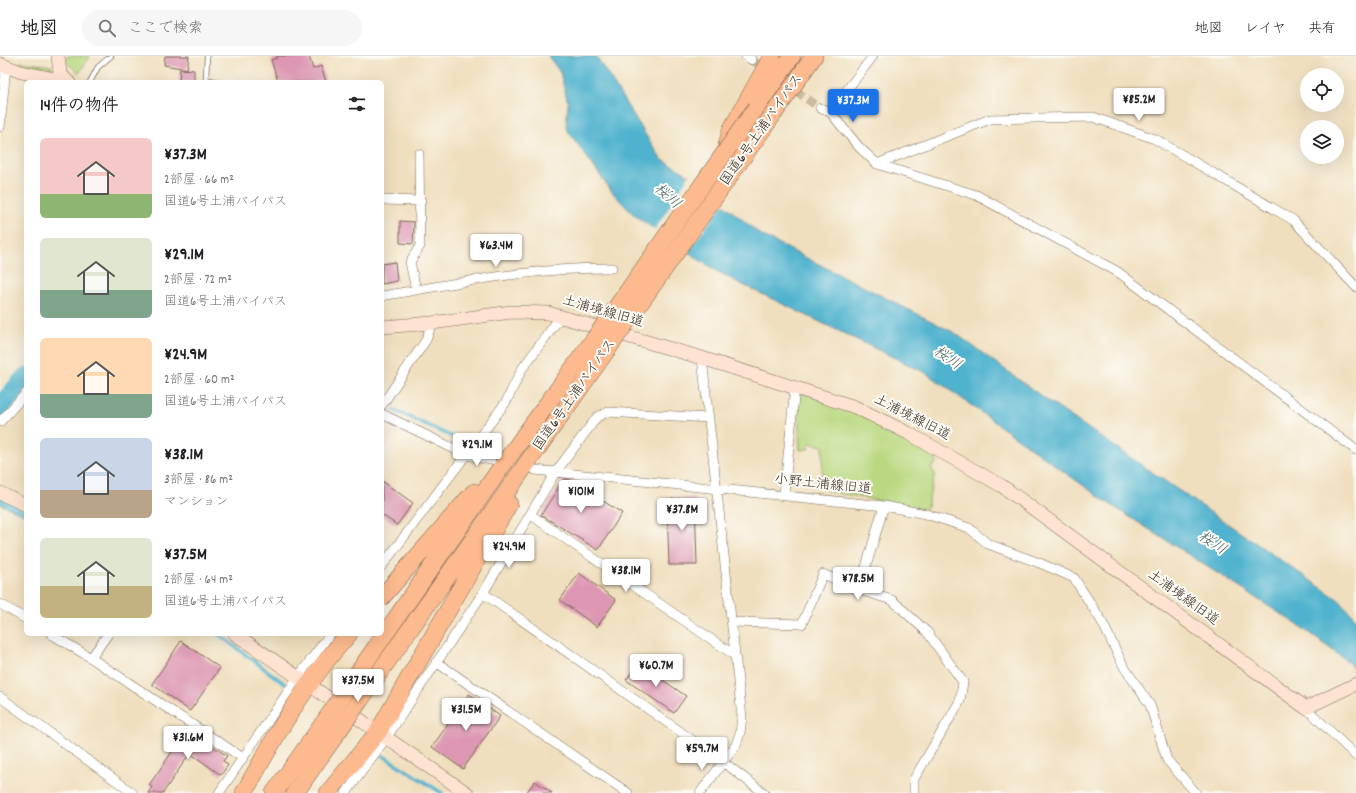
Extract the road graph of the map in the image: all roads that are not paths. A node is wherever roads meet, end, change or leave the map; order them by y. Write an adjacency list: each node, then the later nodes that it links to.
1 (58, 56): 11 (street)
2 (111, 56): 12 (lane)
3 (207, 56): 13 (lane)
4 (772, 56): 14 (highway)
5 (792, 56): 14 (highway, 国道6号土浦バイパス)
6 (814, 56): 16 (highway, 国道6号土浦バイパス)
7 (825, 56): 16 (highway)
8 (872, 56): 17 (street)
9 (3, 65): 10 (street); 18 (street)
10 (60, 80)
11 (66, 80)
12 (91, 80)
13 (210, 80)
14 (752, 104): 30 (highway, 国道6号土浦バイパス, bridge)
15 (820, 108): 17 (street)
16 (776, 111): 30 (highway, 国道6号土浦バイパス, bridge)
17 (830, 112): 20 (street)
18 (0, 127)
19 (419, 154): 22 (street)
20 (877, 164): 24 (street); 38 (street)
21 (384, 200): 22 (street)
22 (421, 201): 25 (street)
23 (612, 268): 25 (street)
24 (1356, 287)
25 (416, 290): 26 (street)
26 (384, 296)
27 (561, 316): 28 (street, 土浦境線旧道); 31 (street, 土浦境線旧道); 39 (street)
28 (432, 323): 29 (street, 土浦境線旧道); 34 (street)
29 (384, 326)
30 (602, 342): 40 (highway, 国道6号土浦バイパス); 43 (highway, 国道6号土浦バイパス)
31 (702, 358): 32 (street, 土浦境線旧道); 36 (street)
32 (795, 388): 46 (street); 70 (street, 土浦境線旧道)
33 (24, 398): 37 (street)
34 (384, 402)
35 (384, 415): 39 (street)
36 (709, 418): 42 (street); 44 (street)
37 (0, 422)
38 (1356, 450)
39 (467, 455): 40 (street); 50 (street)
40 (496, 464): 53 (highway); 57 (highway, 国道6号土浦バイパス, bridge)
41 (535, 470): 42 (street, 小野土浦線旧道)
42 (555, 473): 44 (street, 小野土浦線旧道); 49 (street)
43 (518, 477): 71 (highway, 国道6号土浦バイパス, bridge); 72 (highway)
44 (716, 489): 46 (street, 小野土浦線旧道); 56 (street)
45 (0, 493): 47 (street)
46 (784, 496): 48 (street, 小野土浦線旧道)
47 (24, 504)
48 (884, 506): 51 (street, 小野土浦線旧道); 88 (street)
49 (530, 515): 52 (street); 64 (street)
50 (384, 563)
51 (859, 590): 56 (street); 87 (street)
52 (483, 593): 66 (street); 75 (street)
53 (384, 595)
54 (0, 604): 55 (street)
55 (24, 618)
56 (731, 622): 64 (street)
57 (384, 633)
58 (54, 636): 65 (street)
59 (107, 636): 65 (street)
60 (237, 636): 67 (street)
61 (329, 636): 67 (street)
62 (347, 636): 67 (highway)
63 (382, 636): 71 (highway, 国道6号土浦バイパス, bridge)
64 (734, 655): 75 (street)
65 (92, 658): 74 (street)
66 (436, 662): 72 (street); 84 (street)
67 (304, 681): 72 (street); 74 (street); 78 (highway)
68 (1356, 684): 70 (street)
69 (0, 697): 76 (street)
70 (1310, 706): 73 (street)
71 (332, 725): 79 (highway, 国道6号土浦バイパス); 80 (highway, 国道6号土浦バイパス)
72 (382, 735): 81 (highway); 82 (street); 83 (street)
73 (1356, 756)
74 (243, 758): 77 (street)
75 (722, 761): 85 (street); 86 (street)
76 (133, 793)
77 (219, 793)
78 (244, 793)
79 (274, 793)
80 (295, 793)
81 (328, 793)
82 (346, 793)
83 (467, 793)
84 (628, 793)
85 (700, 793)
86 (764, 793)
87 (914, 793)
88 (1196, 793)

